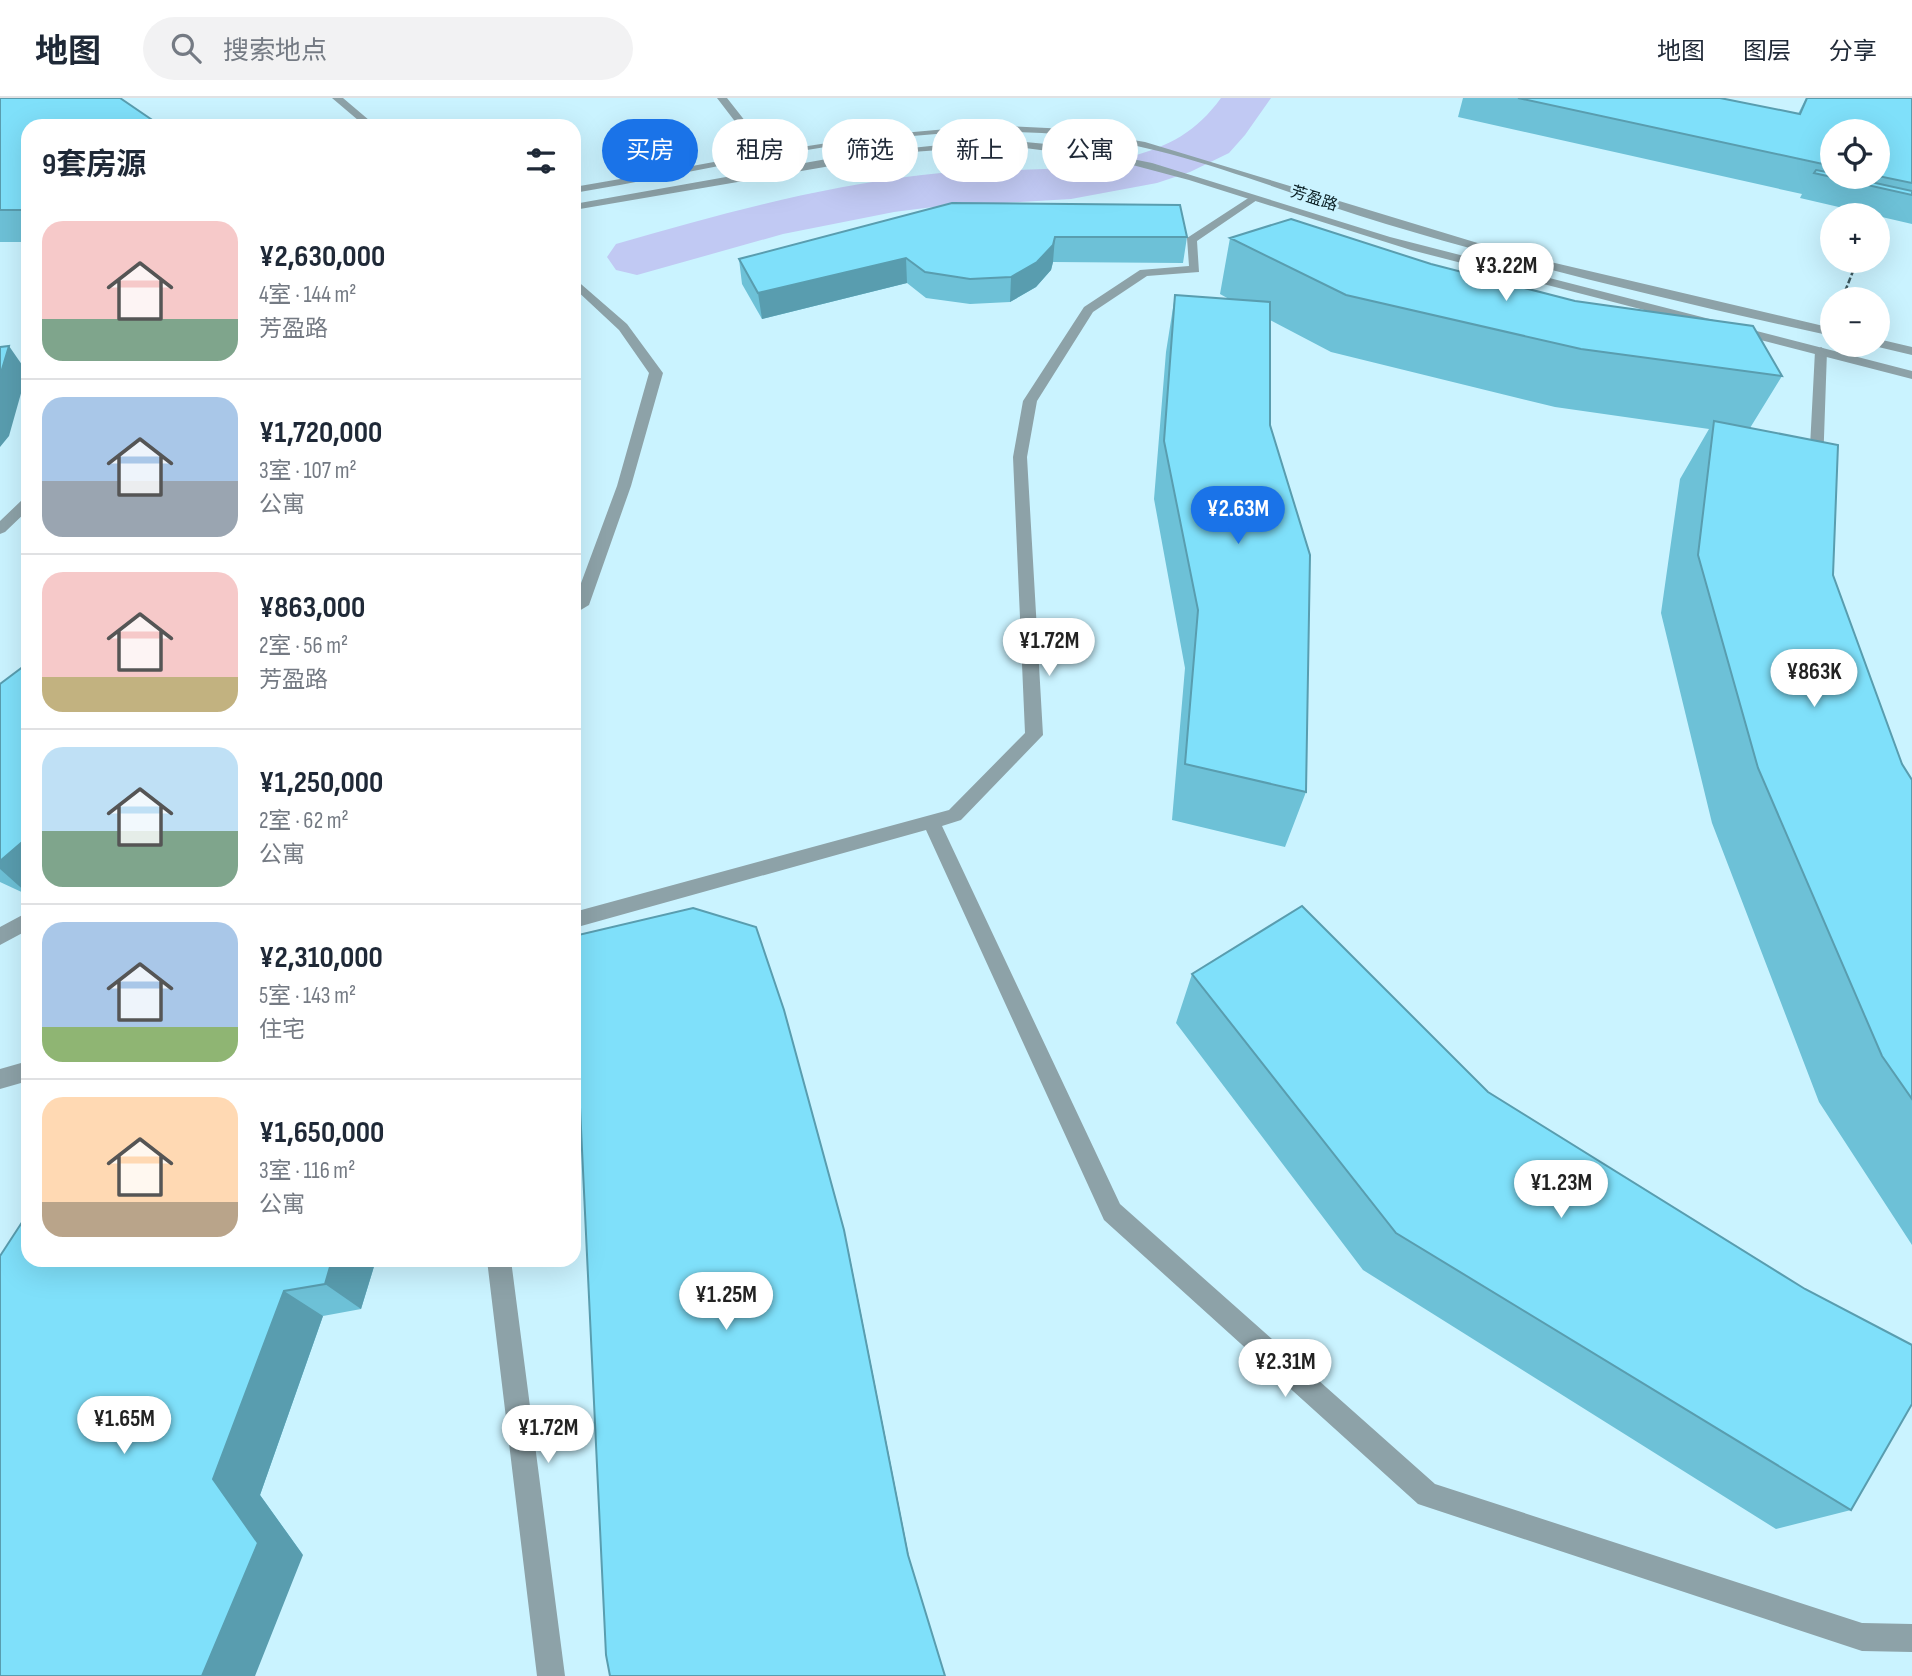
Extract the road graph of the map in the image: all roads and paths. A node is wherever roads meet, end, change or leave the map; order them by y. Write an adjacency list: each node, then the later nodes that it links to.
1 (337, 98): 3 (street)
2 (722, 98): 4 (street)
3 (362, 119)
4 (738, 119)
5 (808, 149): 11 (street, 芳盈路)
6 (712, 166): 7 (street, 芳盈路)
7 (581, 189)
8 (1253, 198): 9 (street, 芳盈路); 13 (street, 芳盈路); 22 (street)
9 (581, 205)
10 (581, 288): 21 (street)
11 (1820, 329)
12 (1890, 346): 14 (street)
13 (1820, 351)
14 (1912, 351)
15 (1821, 357): 18 (street)
16 (1845, 357): 17 (street, 芳盈路)
17 (1912, 374)
18 (1815, 486)
19 (21, 509): 20 (street)
20 (0, 529)
21 (581, 605)
22 (931, 821): 23 (street); 29 (street)
23 (581, 918)
24 (21, 924): 25 (street)
25 (0, 937)
26 (21, 1073): 27 (street)
27 (0, 1079)
28 (500, 1267): 30 (street)
29 (1912, 1638)
30 (551, 1676)

